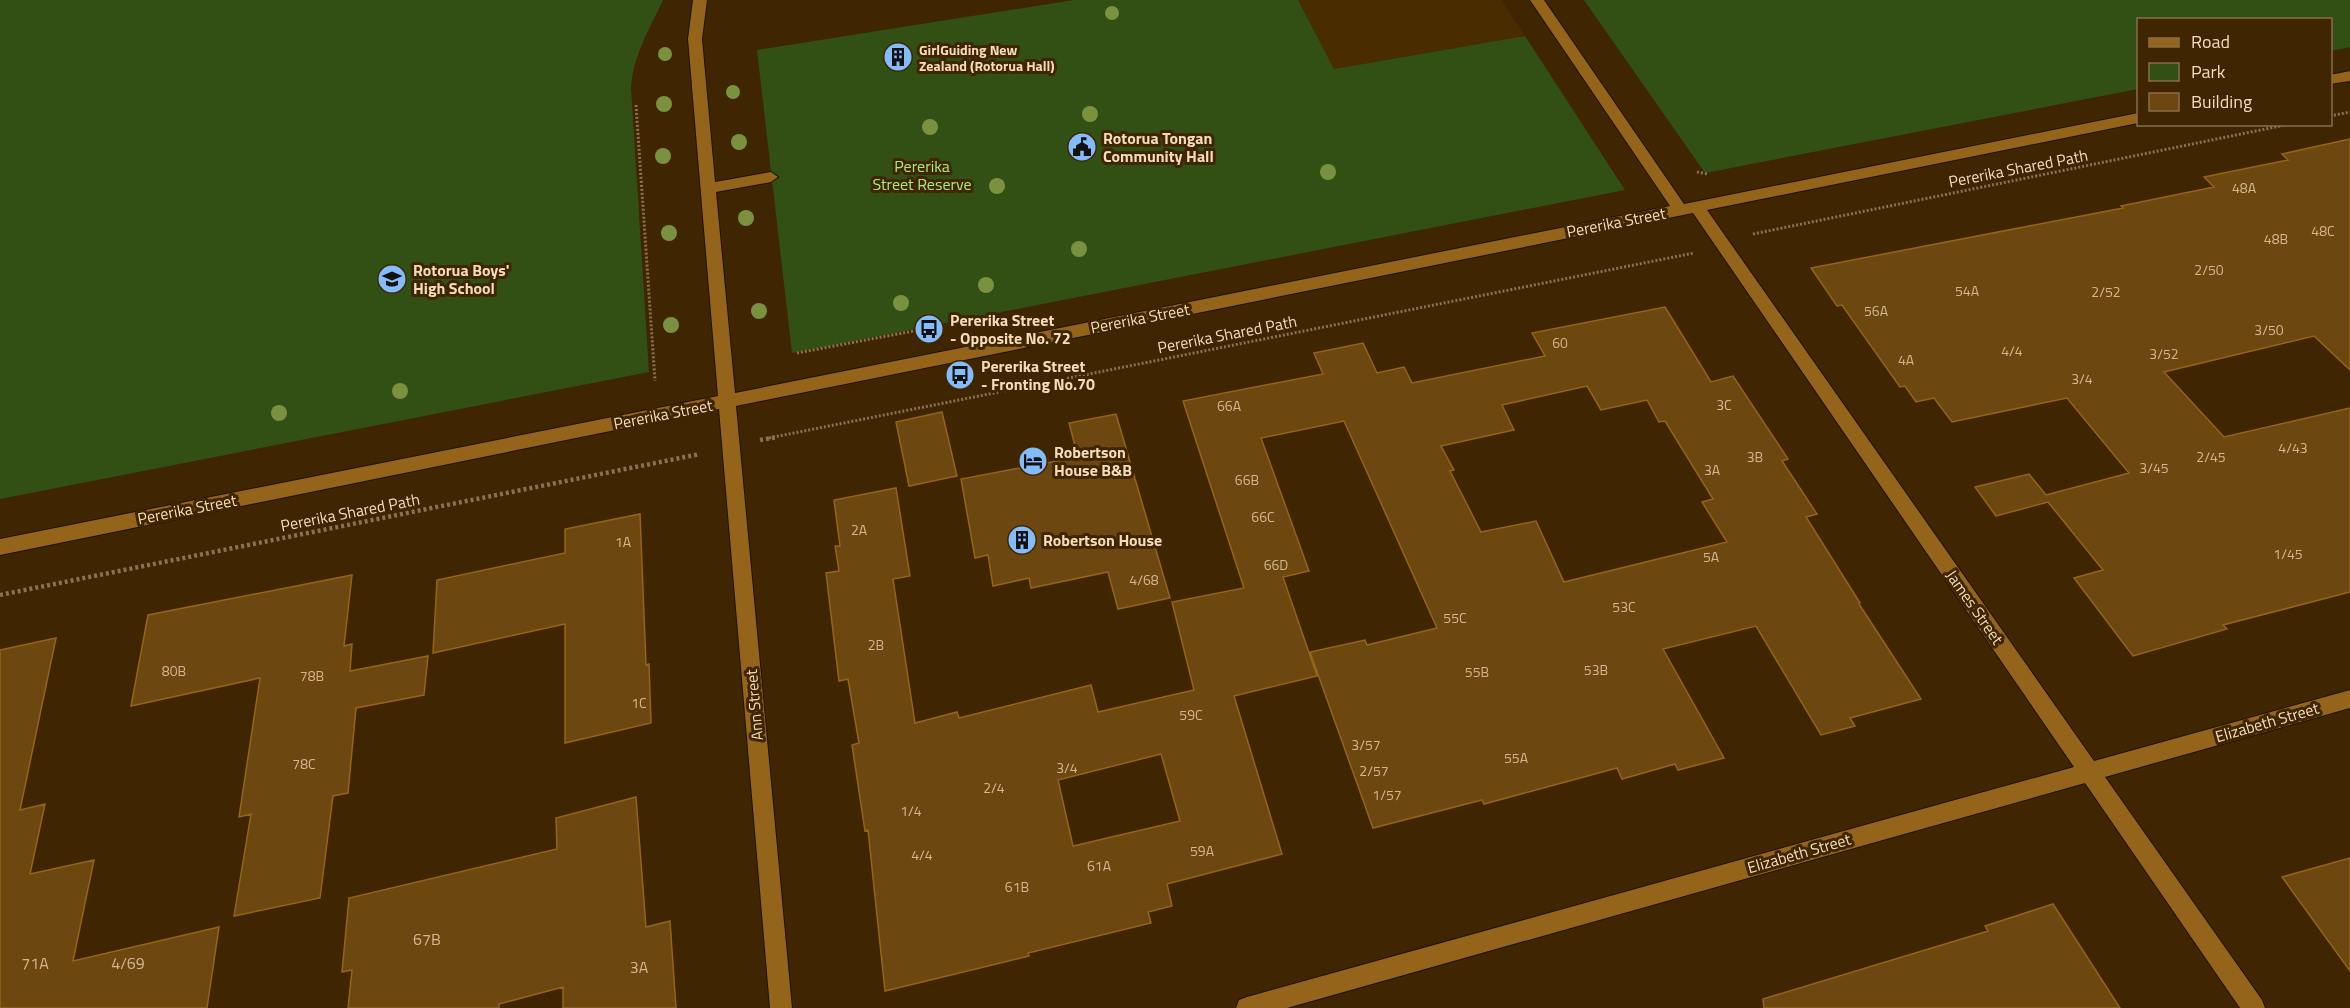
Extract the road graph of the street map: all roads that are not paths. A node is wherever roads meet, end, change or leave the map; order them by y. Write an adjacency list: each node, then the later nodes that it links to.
1 (700, 0): 7 (street, Ann Street)
2 (1537, 0): 8 (street, James Street)
3 (2350, 76): 4 (street)
4 (2332, 80)
5 (2137, 118): 8 (street, Pererika Street)
6 (771, 177): 7 (street)
7 (709, 188): 9 (street, Ann Street)
8 (1688, 207): 9 (street, Pererika Street); 12 (street, James Street)
9 (727, 401): 10 (street, Pererika Street); 13 (street, Ann Street)
10 (0, 547)
11 (2350, 699): 12 (street, Elizabeth Street)
12 (2090, 771): 14 (street, Elizabeth Street); 15 (street, James Street)
13 (781, 1008)
14 (1247, 1008)
15 (2254, 1008)

